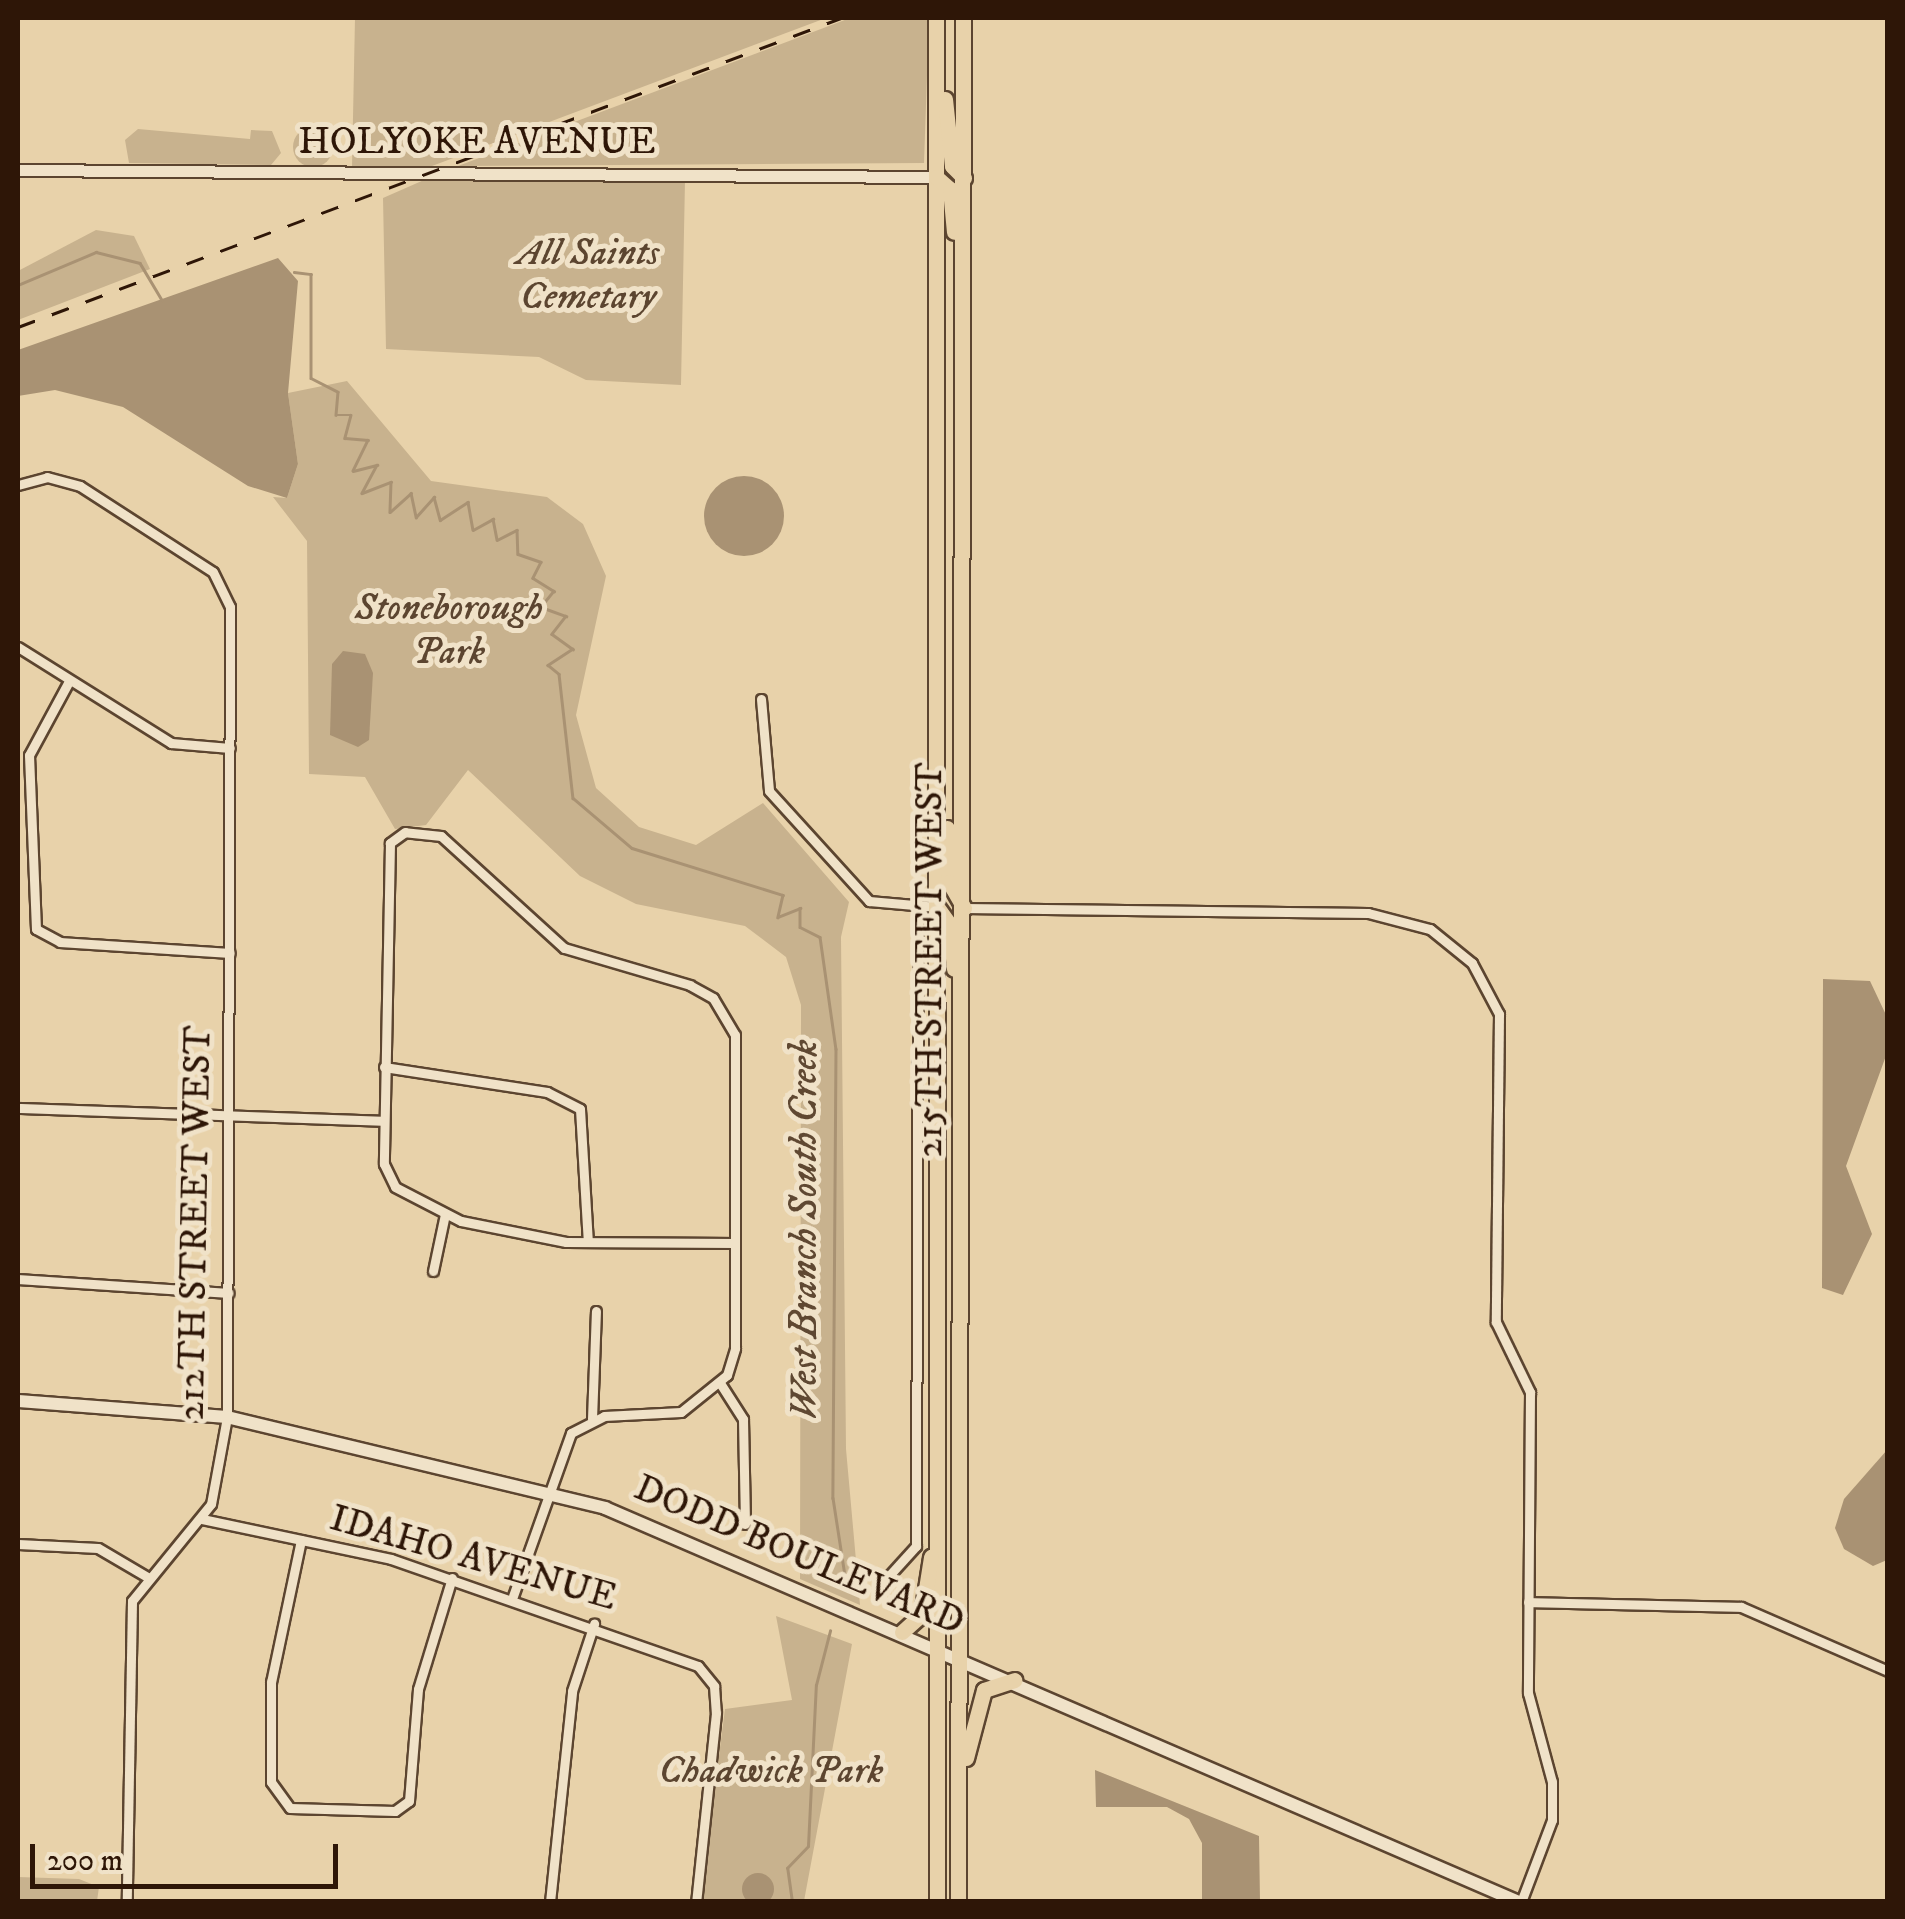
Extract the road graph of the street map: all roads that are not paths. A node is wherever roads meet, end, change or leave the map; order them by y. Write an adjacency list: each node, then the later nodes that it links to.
1 (936, 18): 3 (main road, 215TH STREET WEST)
2 (963, 18): 6 (main road, 215TH STREET WEST)
3 (936, 50): 5 (main road, 215TH STREET WEST); 6 (main road)
4 (18, 170): 5 (street, HOLYOKE AVENUE)
5 (936, 178): 7 (main road); 13 (main road, 215TH STREET WEST)
6 (964, 178): 7 (main road, 215TH STREET WEST)
7 (964, 325): 16 (main road, 215TH STREET WEST)
8 (18, 485): 12 (street, 212TH STREET WEST)
9 (18, 647): 10 (street)
10 (68, 682): 12 (street); 17 (street)
11 (760, 699): 14 (street)
12 (230, 748): 17 (street, 212TH STREET WEST)
13 (937, 770): 15 (main road, 215TH STREET WEST); 16 (main road)
14 (918, 906): 15 (street); 42 (street, 215TH STREET WEST)
15 (937, 908): 18 (main road); 34 (main road, 215TH STREET WEST)
16 (964, 908): 18 (main road, 215TH STREET WEST); 44 (street)
17 (230, 953): 22 (street, 212TH STREET WEST)
18 (964, 1048): 48 (main road, 215TH STREET WEST)
19 (384, 1066): 21 (street); 24 (street); 25 (street)
20 (18, 1108): 22 (street)
21 (384, 1121): 22 (street); 23 (street)
22 (230, 1122): 28 (street, 212TH STREET WEST)
23 (445, 1214): 24 (street); 26 (street)
24 (588, 1242): 25 (street)
25 (734, 1243): 30 (street)
26 (434, 1271)
27 (18, 1279): 28 (street)
28 (229, 1293): 32 (street, 212TH STREET WEST)
29 (596, 1311): 33 (street)
30 (720, 1383): 33 (street); 37 (street)
31 (18, 1401): 32 (main road, DODD BOULEVARD)
32 (227, 1417): 35 (main road, DODD BOULEVARD); 36 (street, 212TH STREET WEST)
33 (592, 1419): 35 (street)
34 (939, 1484): 46 (main road); 47 (main road, 215TH STREET WEST)
35 (546, 1491): 43 (street); 46 (main road, DODD BOULEVARD)
36 (202, 1519): 38 (street, IDAHO AVENUE); 40 (street, 212TH STREET WEST)
37 (745, 1524)
38 (302, 1540): 41 (street, IDAHO AVENUE); 41 (street)
39 (18, 1544): 40 (street)
40 (149, 1578): 52 (street, 212TH STREET WEST)
41 (452, 1578): 43 (street, IDAHO AVENUE)
42 (887, 1578)
43 (512, 1596): 45 (street, IDAHO AVENUE)
44 (1528, 1602): 49 (street); 57 (street)
45 (594, 1624): 53 (street); 54 (street, IDAHO AVENUE)
46 (902, 1632): 47 (main road, DODD BOULEVARD)
47 (938, 1647): 48 (main road, DODD BOULEVARD); 55 (main road, 215TH STREET WEST)
48 (960, 1656): 50 (main road, DODD BOULEVARD); 51 (main road, 215TH STREET WEST)
49 (1888, 1672)
50 (1014, 1680): 51 (main road); 57 (main road, DODD BOULEVARD)
51 (958, 1806): 56 (main road, 215TH STREET WEST)
52 (126, 1902)
53 (550, 1902)
54 (696, 1902)
55 (937, 1902)
56 (958, 1902)
57 (1520, 1902)

